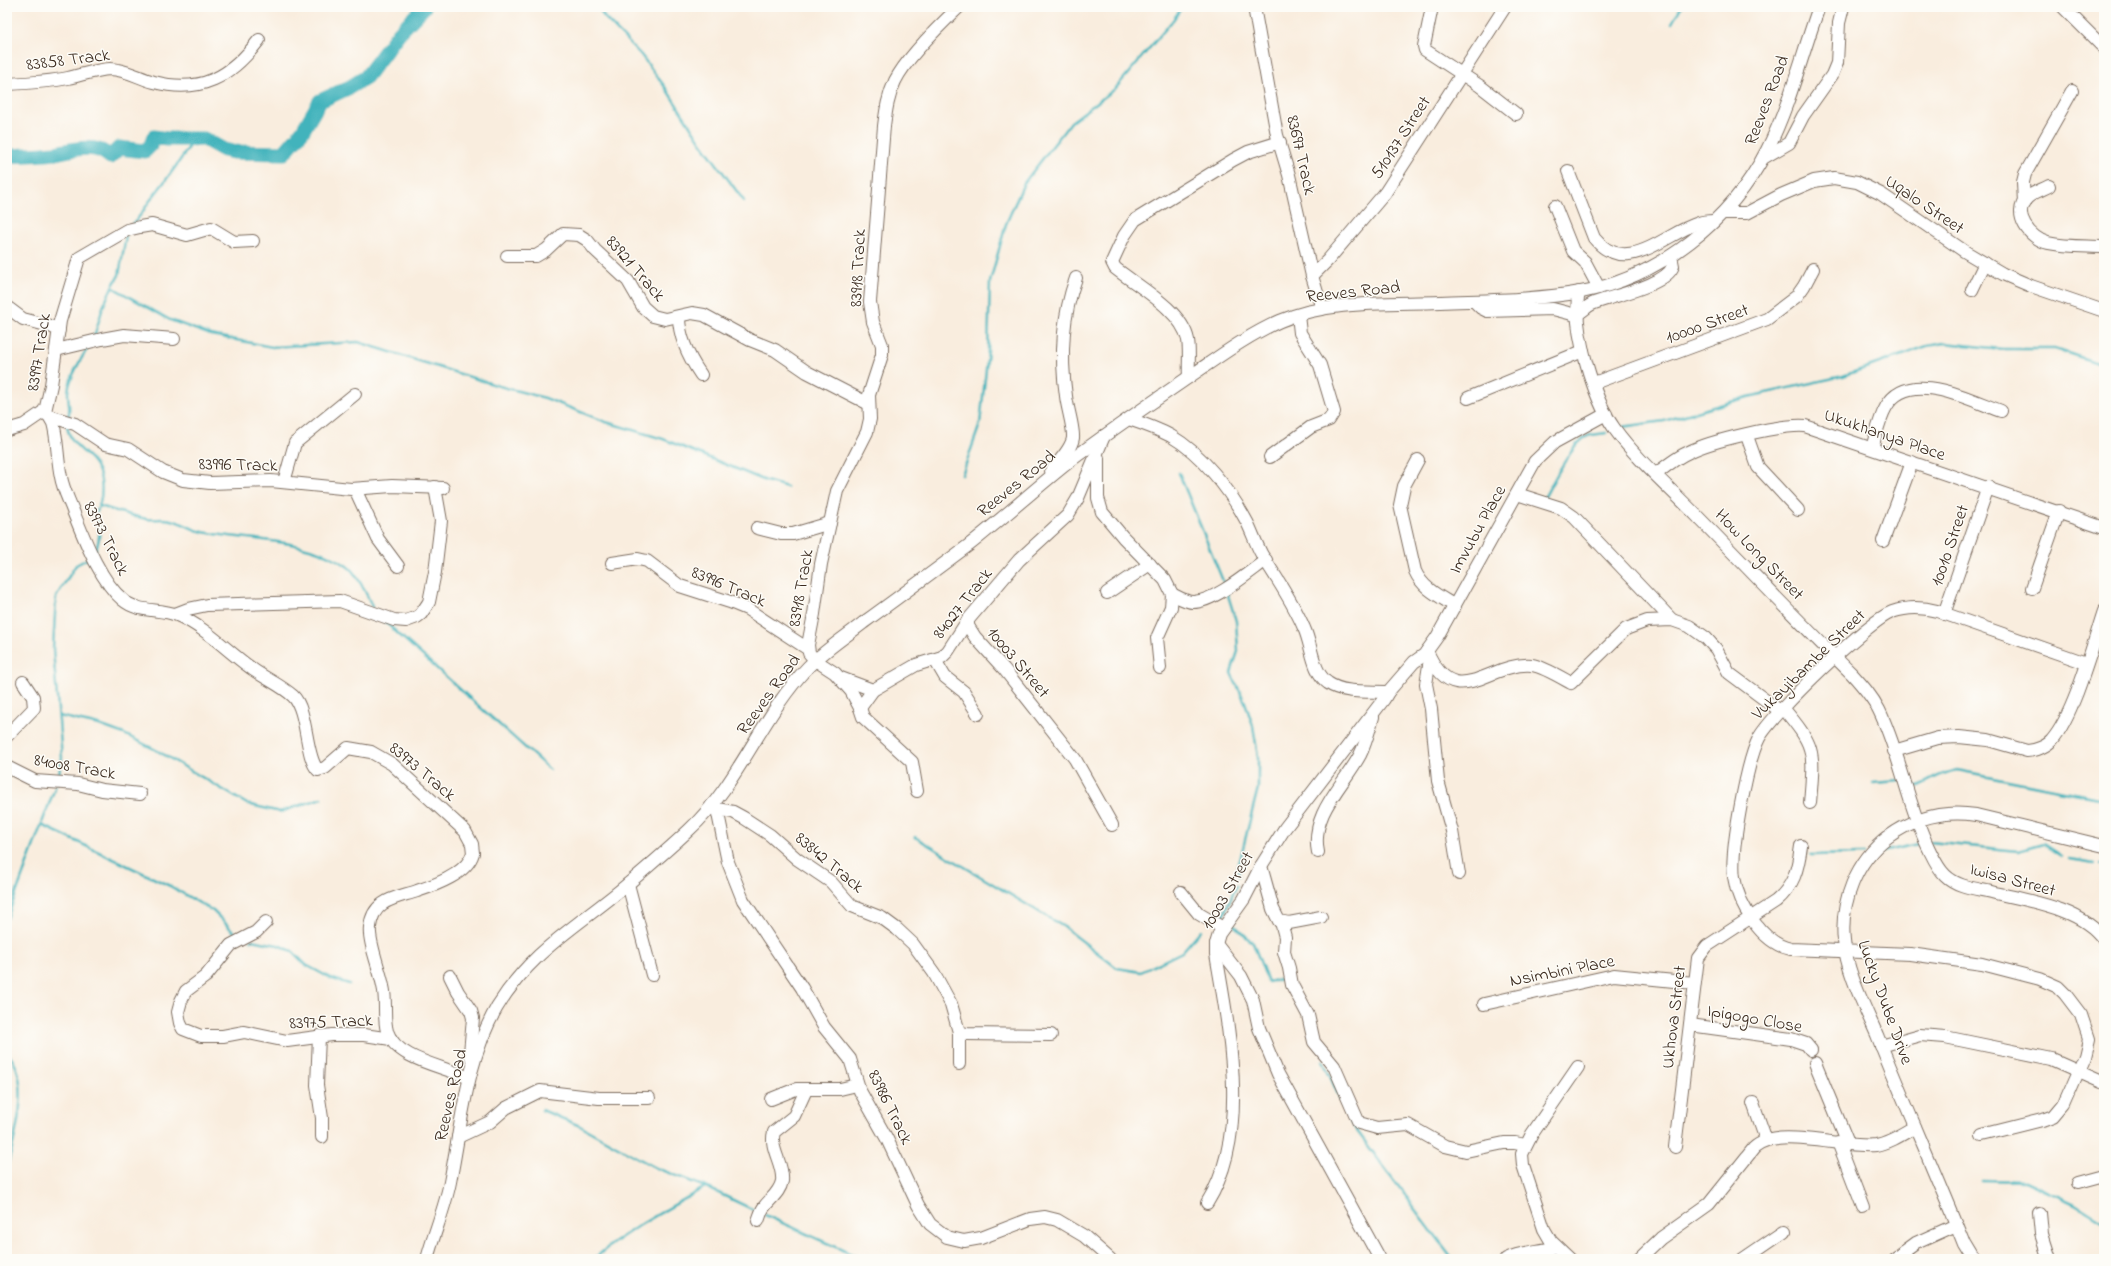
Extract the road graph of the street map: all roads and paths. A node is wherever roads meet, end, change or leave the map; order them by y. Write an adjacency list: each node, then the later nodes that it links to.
1 (1254, 7): 14 (street, 83697 Track)
2 (1432, 7): 10 (street)
3 (1505, 7): 10 (street, 510137 Street)
4 (1819, 7): 15 (street, Reeves Road)
5 (1843, 7): 15 (street)
6 (2062, 7): 9 (street)
7 (955, 9): 49 (street, 83918 Track)
8 (259, 40): 11 (street, 83858 Track)
9 (2104, 48)
10 (1463, 74): 13 (street); 28 (street, 510137 Street)
11 (7, 84)
12 (2072, 91): 18 (street)
13 (1516, 114)
14 (1280, 142): 28 (street, 83697 Track); 45 (street)
15 (1763, 158): 20 (street, Reeves Road)
16 (1568, 171): 21 (street)
17 (2049, 186): 18 (street)
18 (2024, 203): 23 (street)
19 (1555, 206): 30 (street)
20 (1724, 213): 21 (street, Reeves Road); 26 (street, Uqalo Street)
21 (1714, 221): 25 (street, Reeves Road)
22 (253, 241): 40 (street, 83997 Track)
23 (2104, 247)
24 (507, 256): 39 (street, 83921 Track)
25 (1670, 256): 30 (street, Reeves Road); 38 (street)
26 (1985, 263): 31 (street); 36 (street, Uqalo Street)
27 (1813, 269): 46 (street, 10000 Street)
28 (1312, 276): 35 (street, 83697 Track)
29 (1076, 278): 64 (street)
30 (1599, 288): 32 (street, Reeves Road)
31 (1972, 290)
32 (1579, 292): 33 (street, Reeves Road); 38 (street, How Long Street)
33 (1474, 301): 35 (street, Reeves Road); 38 (street)
34 (7, 307): 40 (street)
35 (1322, 309): 37 (street, Reeves Road)
36 (2104, 311)
37 (1298, 315): 45 (street, Reeves Road); 59 (street)
38 (1576, 315): 43 (street, How Long Street)
39 (679, 317): 44 (street); 49 (street, 83921 Track)
40 (59, 330): 42 (street, 83997 Track)
41 (174, 340): 42 (street)
42 (56, 350): 51 (street, 83997 Track)
43 (1583, 351): 46 (street, How Long Street); 48 (street)
44 (700, 375)
45 (1189, 377): 53 (street, Reeves Road)
46 (1594, 383): 52 (street, How Long Street)
47 (355, 394): 63 (street)
48 (1468, 398)
49 (869, 404): 70 (street, 83918 Track)
50 (2001, 411): 57 (street)
51 (46, 414): 54 (street, 83997 Track); 63 (street, 83996 Track); 83 (street, 83973 Track)
52 (1606, 414): 62 (street, How Long Street); 67 (street, Imvubu Place)
53 (1129, 419): 55 (street, Reeves Road); 74 (street)
54 (7, 430)
55 (1104, 436): 58 (street, 84027 Track); 64 (street, Reeves Road)
56 (1747, 436): 57 (street, Ukukhanya Place); 62 (street, Ukukhanya Place); 68 (street)
57 (1872, 448): 61 (street, Ukukhanya Place)
58 (1099, 452): 76 (street); 85 (street, 84027 Track)
59 (1270, 458)
60 (1418, 460): 81 (street)
61 (1912, 462): 65 (street, Ukukhanya Place); 73 (street)
62 (1656, 474): 89 (street, How Long Street)
63 (284, 482): 66 (street, 83996 Track)
64 (1044, 483): 90 (street, Reeves Road)
65 (1988, 487): 69 (street, Ukukhanya Place); 84 (street, 10010 Street)
66 (355, 489): 77 (street); 83 (street, 83996 Track)
67 (1517, 494): 81 (street, Imvubu Place); 86 (street)
68 (1798, 510)
69 (2059, 511): 72 (street, Ukukhanya Place); 78 (street)
70 (830, 523): 71 (street); 87 (street, 83918 Track)
71 (757, 528)
72 (2104, 528)
73 (1883, 542)
74 (1266, 560): 80 (street); 98 (street)
75 (612, 563): 87 (street, 83996 Track)
76 (1150, 564): 79 (street); 80 (street)
77 (398, 566)
78 (2032, 588)
79 (1107, 593)
80 (1172, 594): 93 (street)
81 (1455, 606): 88 (street, Imvubu Place)
82 (2104, 611): 92 (street)
83 (175, 614): 135 (street, 83973 Track)
84 (1944, 614): 89 (street, Vukayibambe Street); 92 (street, Vukayibambe Street)
85 (968, 620): 91 (street, 84027 Track); 111 (street, 10003 Street)
86 (1672, 620): 88 (street); 101 (street)
87 (808, 649): 90 (street, 83918 Track)
88 (1429, 655): 95 (street, Imvubu Place); 116 (street)
89 (1835, 657): 101 (street, Vukayibambe Street); 104 (street, How Long Street)
90 (815, 660): 94 (street); 109 (street, Reeves Road)
91 (935, 660): 97 (street, 84027 Track); 102 (street)
92 (2086, 663): 104 (street)
93 (1160, 668)
94 (840, 678): 97 (street); 99 (street)
95 (1399, 680): 98 (street, 10003 Street)
96 (23, 682): 103 (street)
97 (873, 690): 99 (street, 84027 Track)
98 (1388, 692): 100 (street, 10003 Street)
99 (860, 708): 106 (street)
100 (1376, 709): 114 (street); 115 (street, 10003 Street)
101 (1781, 710): 108 (street); 120 (street, Vukayibambe Street)
102 (978, 714)
103 (7, 736)
104 (1894, 751): 110 (street, How Long Street)
105 (7, 767): 107 (street, 84008 Track)
106 (918, 791)
107 (140, 794)
108 (1810, 803)
109 (715, 807): 117 (street, Reeves Road); 132 (street, 83842 Track); 145 (street, 83986 Track)
110 (1917, 820): 113 (street, Lucky Dube Drive); 124 (street, Iwisa Street); 126 (street, Lucky Dube Drive)
111 (1112, 825)
112 (1801, 846): 120 (street, Ukhova Street)
113 (2104, 846)
114 (1318, 852)
115 (1261, 866): 122 (street); 123 (street, 10003 Street)
116 (1459, 874)
117 (628, 884): 127 (street); 138 (street, Reeves Road)
118 (1181, 892): 123 (street)
119 (1321, 917): 122 (street)
120 (1750, 917): 126 (street, Vukayibambe Street); 129 (street, Ukhova Street)
121 (266, 922): 134 (street, 83975 Track)
122 (1281, 922): 156 (street)
123 (1223, 928): 125 (street, 10003 Street)
124 (2103, 939)
125 (1216, 944): 160 (street, 10003 Street); 169 (street)
126 (1845, 952): 136 (street, Lucky Dube Drive); 142 (street, Vukayibambe Street)
127 (652, 975)
128 (450, 976): 138 (street)
129 (1694, 984): 130 (street, Nsimbini Place); 131 (street, Ukhova Street)
130 (1484, 1004)
131 (1690, 1025): 137 (street, Ipigogo Close); 157 (street, Ukhova Street)
132 (959, 1032): 133 (street); 139 (street, 83842 Track)
133 (1051, 1035)
134 (319, 1036): 135 (street, 83975 Track); 152 (street)
135 (391, 1039): 143 (street)
136 (1881, 1046): 142 (street); 150 (street, Lucky Dube Drive)
137 (1811, 1050)
138 (473, 1063): 143 (street, Reeves Road)
139 (959, 1064)
140 (1815, 1064): 155 (street)
141 (1578, 1067): 156 (street)
142 (2079, 1071): 144 (street); 151 (street, Vukayibambe Street)
143 (469, 1078): 153 (street, Reeves Road)
144 (2104, 1082)
145 (858, 1085): 146 (street); 168 (street, 83986 Track)
146 (806, 1090): 148 (street); 163 (street)
147 (649, 1098): 153 (street)
148 (771, 1099)
149 (1752, 1103): 154 (street)
150 (1915, 1127): 155 (street); 164 (street, Lucky Dube Drive)
151 (1982, 1135)
152 (322, 1137)
153 (458, 1137): 167 (street, Reeves Road)
154 (1766, 1140): 155 (street); 172 (street)
155 (1843, 1143): 161 (street)
156 (1525, 1145): 166 (street)
157 (1675, 1147)
158 (2104, 1176): 159 (street)
159 (2078, 1183)
160 (1207, 1204)
161 (1863, 1207)
162 (2039, 1213): 176 (street)
163 (758, 1221)
164 (1956, 1225): 174 (street); 175 (street, Lucky Dube Drive)
165 (1784, 1232): 173 (street)
166 (1556, 1247): 170 (street); 171 (street)
167 (427, 1259)
168 (1110, 1259)
169 (1380, 1259)
170 (1506, 1259)
171 (1570, 1259)
172 (1639, 1259)
173 (1743, 1259)
174 (1894, 1259)
175 (1972, 1259)
176 (2049, 1259)

